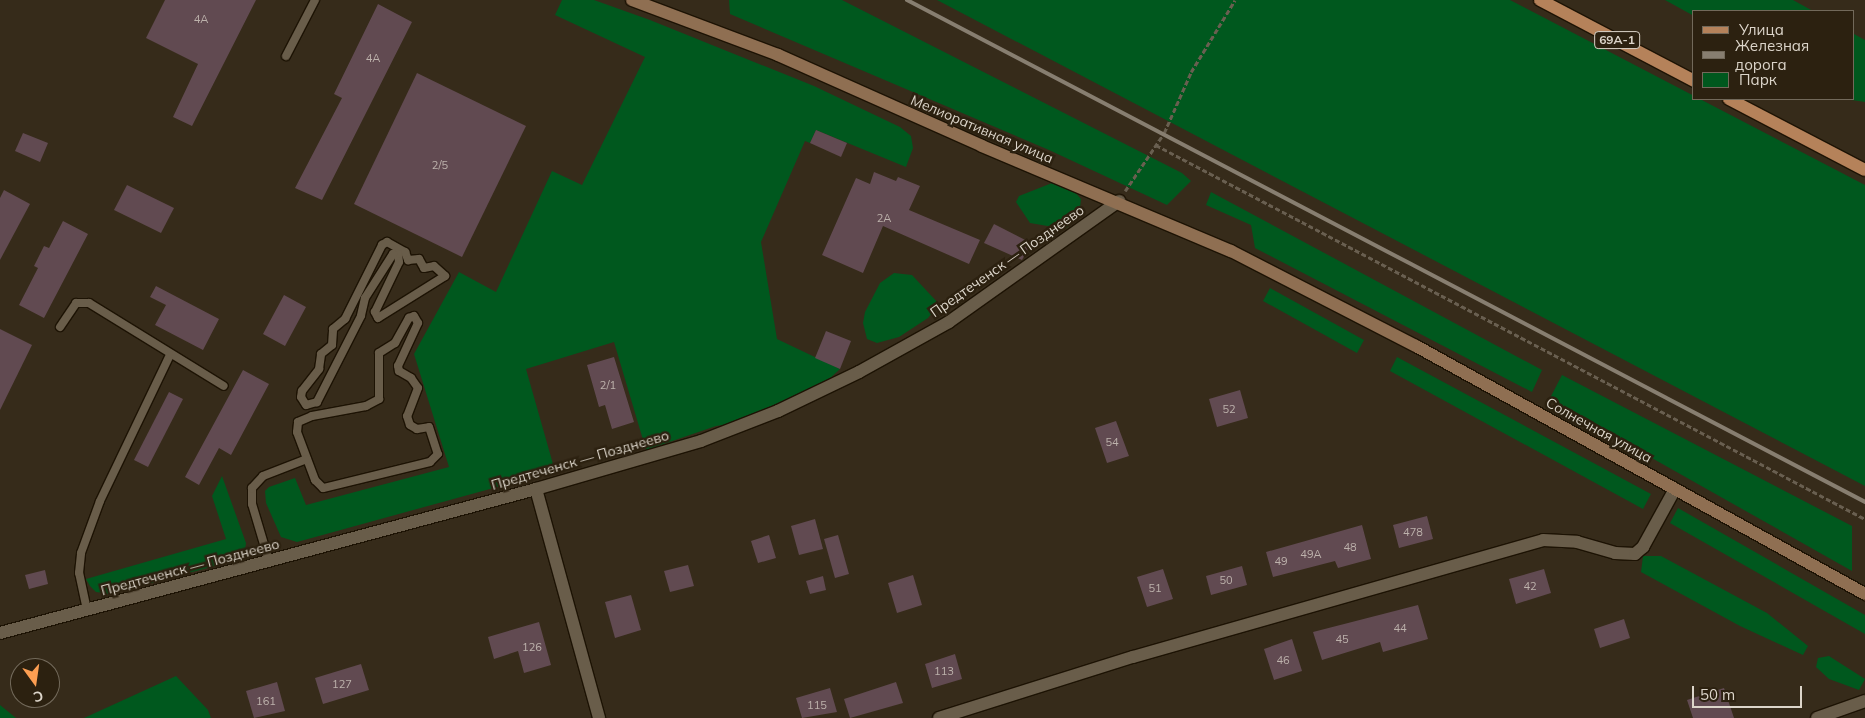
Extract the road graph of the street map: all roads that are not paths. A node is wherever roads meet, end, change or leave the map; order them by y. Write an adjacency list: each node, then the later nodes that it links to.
1 (315, 0): 4 (lane)
2 (632, 0): 8 (street, Мелиоративная улица)
3 (1540, 0): 5 (main road, 69А-1)
4 (286, 56)
5 (1692, 79)
6 (1730, 100): 7 (main road)
7 (1865, 170)
8 (1119, 201): 10 (street, Мелиоративная улица); 15 (street, Предтеченск — Позднеево)
9 (440, 269): 9 (lane)
10 (1317, 294): 16 (street, Солнечная улица)
11 (60, 327): 12 (lane)
12 (170, 355): 13 (lane); 19 (lane)
13 (224, 386)
14 (307, 459): 14 (lane); 17 (lane)
15 (536, 489): 17 (street, Предтеченск — Позднеево); 22 (street)
16 (1675, 490): 18 (street, Солнечная улица); 23 (street)
17 (269, 561): 19 (street, Предтеченск — Позднеево)
18 (1865, 594)
19 (87, 610): 20 (street, Предтеченск — Позднеево)
20 (0, 634)
21 (1865, 701): 24 (street)
22 (599, 718)
23 (939, 718)
24 (1817, 718)

